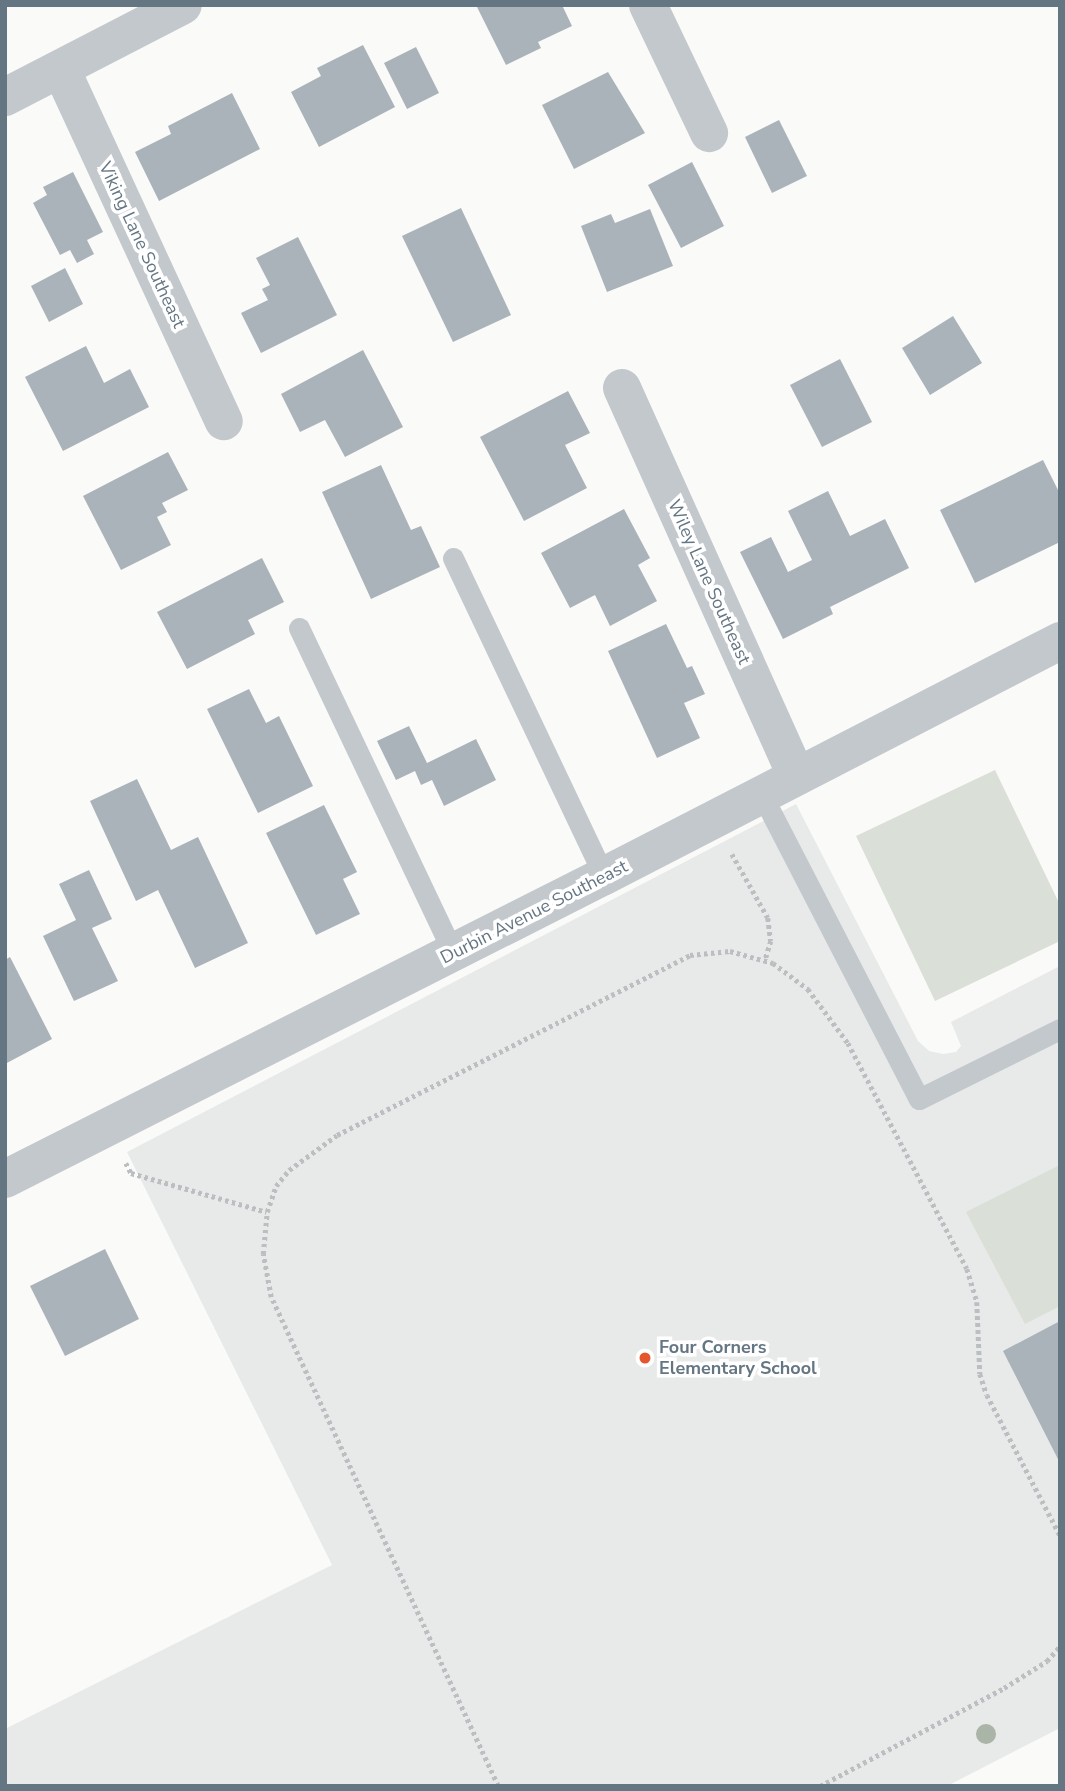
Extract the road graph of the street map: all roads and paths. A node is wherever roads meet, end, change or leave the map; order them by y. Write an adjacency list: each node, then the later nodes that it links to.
1 (183, 5): 3 (street)
2 (648, 5): 5 (street)
3 (61, 69): 4 (street); 7 (street, Viking Lane Southeast)
4 (5, 97)
5 (709, 133)
6 (622, 388): 11 (street, Wiley Lane Southeast)
7 (223, 421)
8 (453, 558): 14 (lane)
9 (299, 628): 15 (lane)
10 (1060, 641): 11 (street, Durbin Avenue Southeast)
11 (796, 776): 12 (street, Durbin Avenue Southeast)
12 (762, 795): 13 (street, Durbin Avenue Southeast); 17 (lane)
13 (713, 820): 14 (street, Durbin Avenue Southeast); 16 (path)
14 (604, 876): 15 (street, Durbin Avenue Southeast)
15 (453, 953): 18 (street, Durbin Avenue Southeast)
16 (765, 961): 20 (path); 21 (path)
17 (1060, 1029)
18 (107, 1128): 19 (street, Durbin Avenue Southeast); 20 (path)
19 (5, 1179)
20 (267, 1212): 23 (path)
21 (1060, 1535)
22 (1060, 1646): 24 (path)
23 (498, 1786)
24 (820, 1786)

